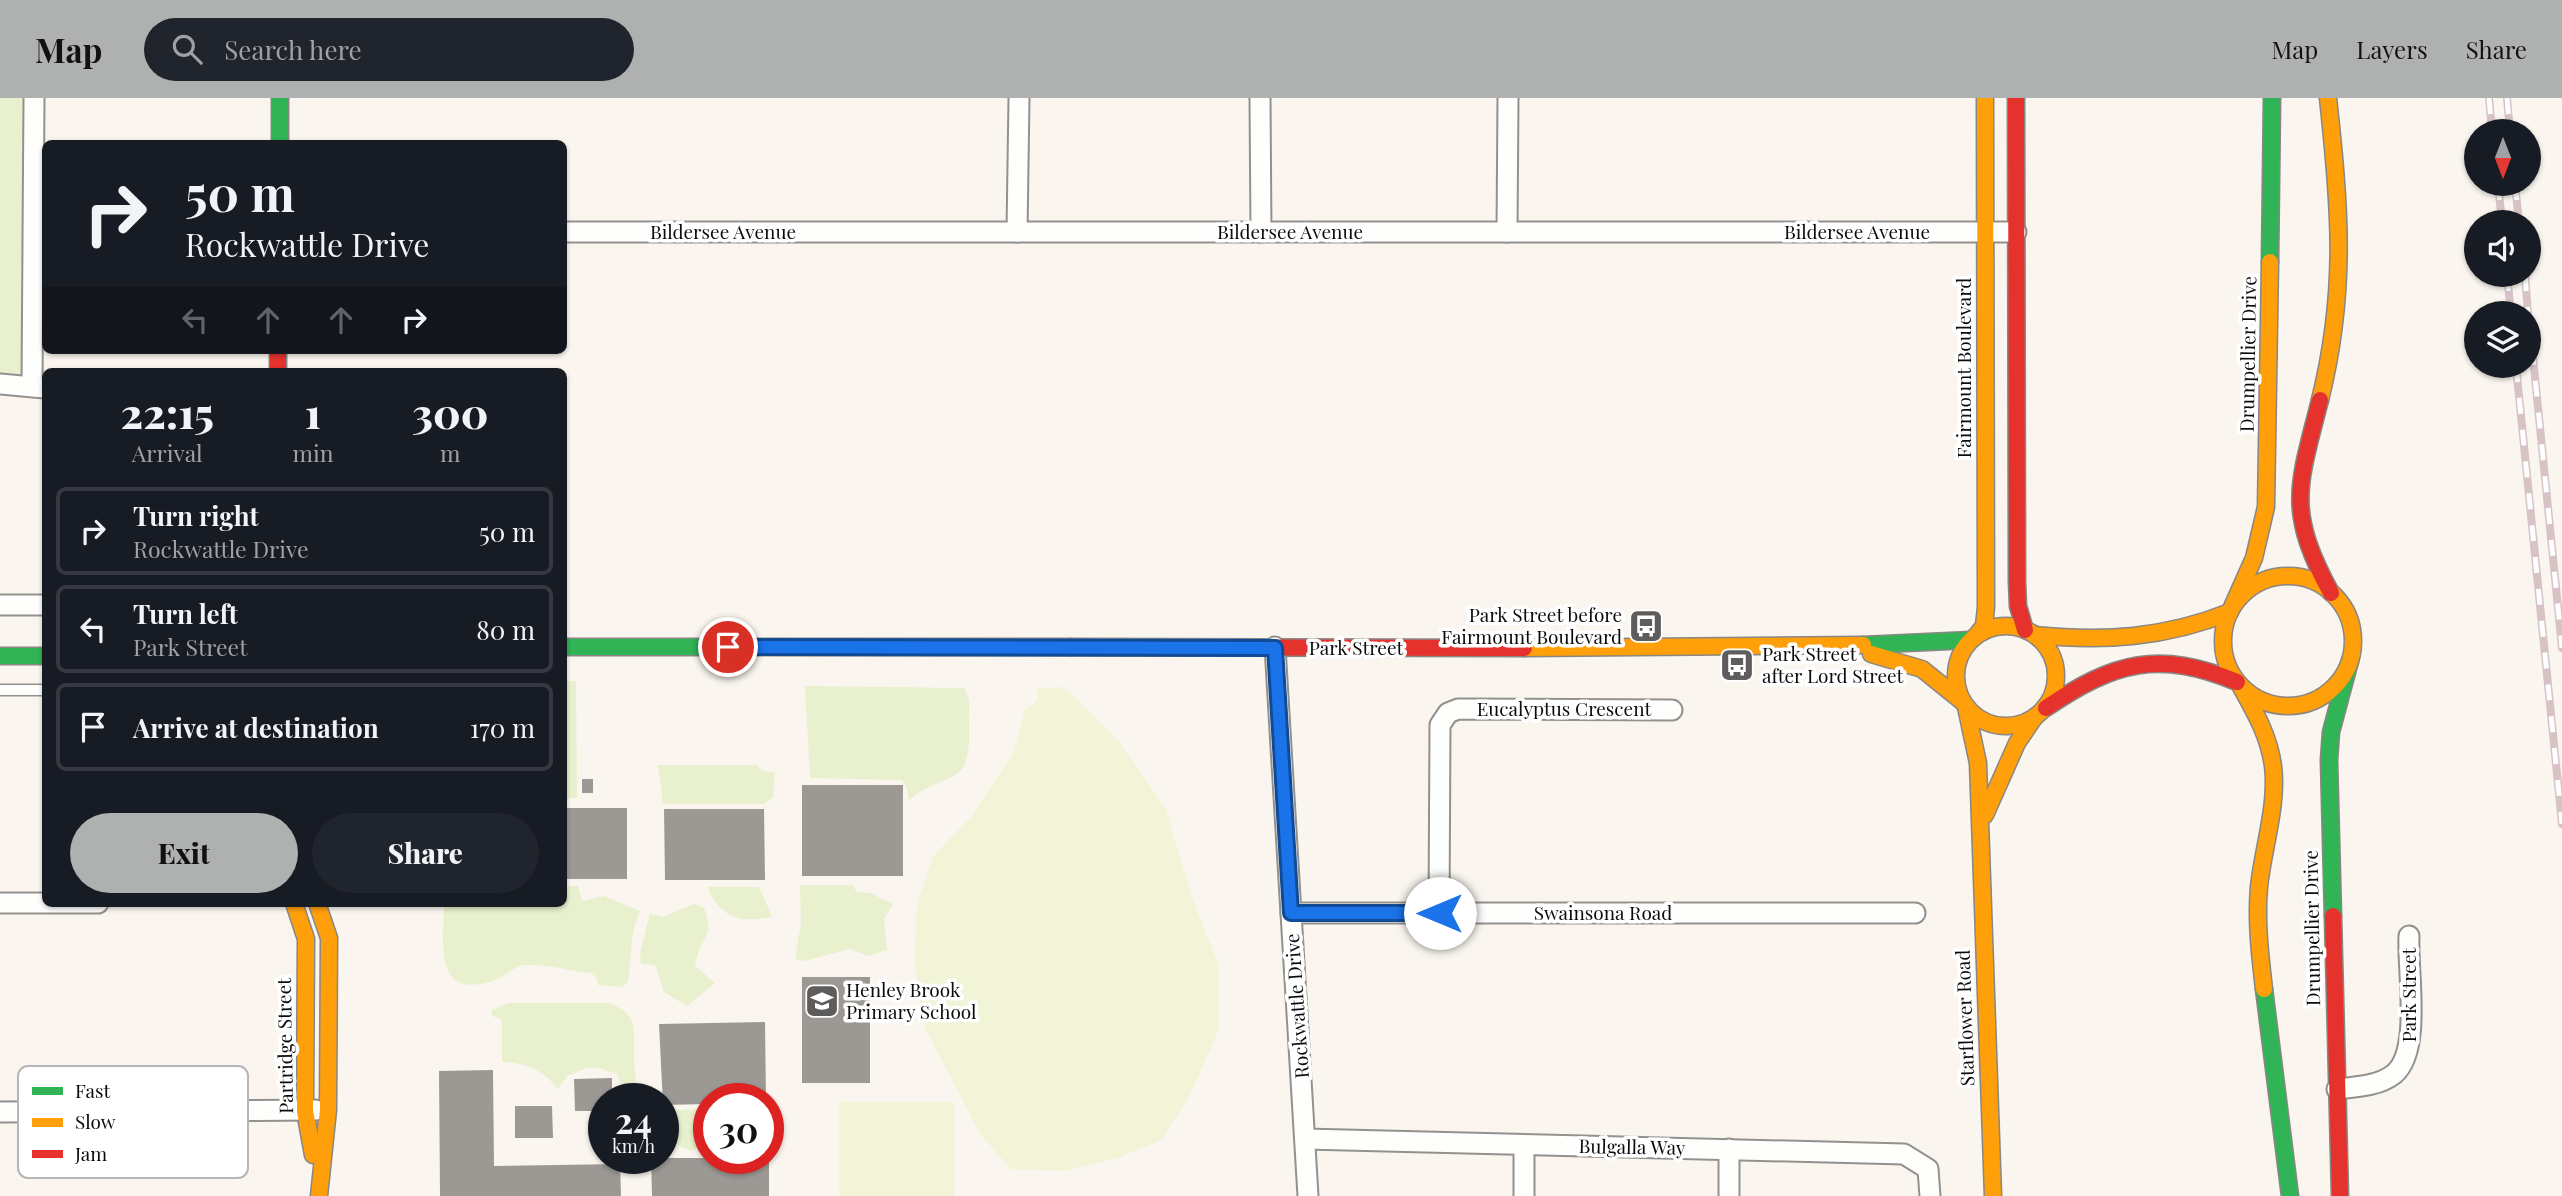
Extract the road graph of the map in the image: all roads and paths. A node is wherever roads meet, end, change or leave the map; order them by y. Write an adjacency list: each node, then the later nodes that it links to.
1 (34, 98): 18 (street)
2 (280, 98): 10 (main road)
3 (1019, 98): 12 (street)
4 (1260, 98): 13 (street)
5 (1508, 98): 14 (street)
6 (1985, 98): 15 (main road, Fairmount Boulevard)
7 (2016, 98): 16 (main road)
8 (2272, 98): 22 (main road, Drumpellier Drive)
9 (2328, 98): 19 (main road)
10 (280, 140)
11 (567, 232): 12 (street, Bildersee Avenue)
12 (1017, 232): 13 (street, Bildersee Avenue)
13 (1261, 232): 14 (street, Bildersee Avenue)
14 (1507, 232): 15 (street, Bildersee Avenue)
15 (1985, 232): 16 (street, Bildersee Avenue); 24 (main road, Fairmount Boulevard)
16 (2016, 232): 23 (main road)
17 (0, 384): 18 (street)
18 (39, 387)
19 (2331, 593): 22 (main road); 30 (main road)
20 (0, 605): 21 (street)
21 (42, 605)
22 (2232, 609): 23 (main road); 31 (main road)
23 (2030, 632): 24 (main road); 36 (main road)
24 (1973, 638): 27 (main road, Park Street); 34 (main road)
25 (567, 647): 26 (main road, Park Street)
26 (1275, 648): 27 (main road, Park Street); 42 (street, Rockwattle Drive)
27 (1813, 648): 34 (main road, Park Street)
28 (0, 656): 29 (main road)
29 (42, 656)
30 (2350, 661): 31 (main road); 46 (main road, Drumpellier Drive)
31 (2239, 684): 36 (main road); 61 (main road)
32 (0, 690): 33 (lane)
33 (42, 690)
34 (1965, 705): 36 (main road); 37 (main road, Starflower Road)
35 (1672, 710): 43 (street, Eucalyptus Crescent)
36 (2038, 714): 37 (main road, Starflower Road)
37 (1978, 838): 60 (main road, Starflower Road)
38 (0, 903): 39 (street)
39 (42, 903)
40 (295, 907): 49 (main road, Partridge Street)
41 (318, 907): 47 (main road, Partridge Street)
42 (1291, 913): 43 (street, Swainsona Road); 52 (street, Rockwattle Drive)
43 (1440, 913): 44 (street, Swainsona Road)
44 (1915, 913)
45 (2409, 936): 46 (street, Park Street)
46 (2337, 1089): 62 (main road, Drumpellier Drive)
47 (328, 1110): 49 (street); 55 (main road, Partridge Street)
48 (248, 1111): 49 (street)
49 (305, 1111): 55 (main road, Partridge Street)
50 (0, 1112): 51 (street)
51 (18, 1112)
52 (1305, 1139): 53 (street, Bulgalla Way); 56 (street, Rockwattle Drive)
53 (1524, 1146): 54 (street, Bulgalla Way); 57 (street)
54 (1729, 1149): 58 (street); 59 (street, Bulgalla Way)
55 (319, 1192)
56 (1308, 1196)
57 (1524, 1196)
58 (1729, 1196)
59 (1930, 1196)
60 (1993, 1196)
61 (2290, 1196)
62 (2340, 1196)

